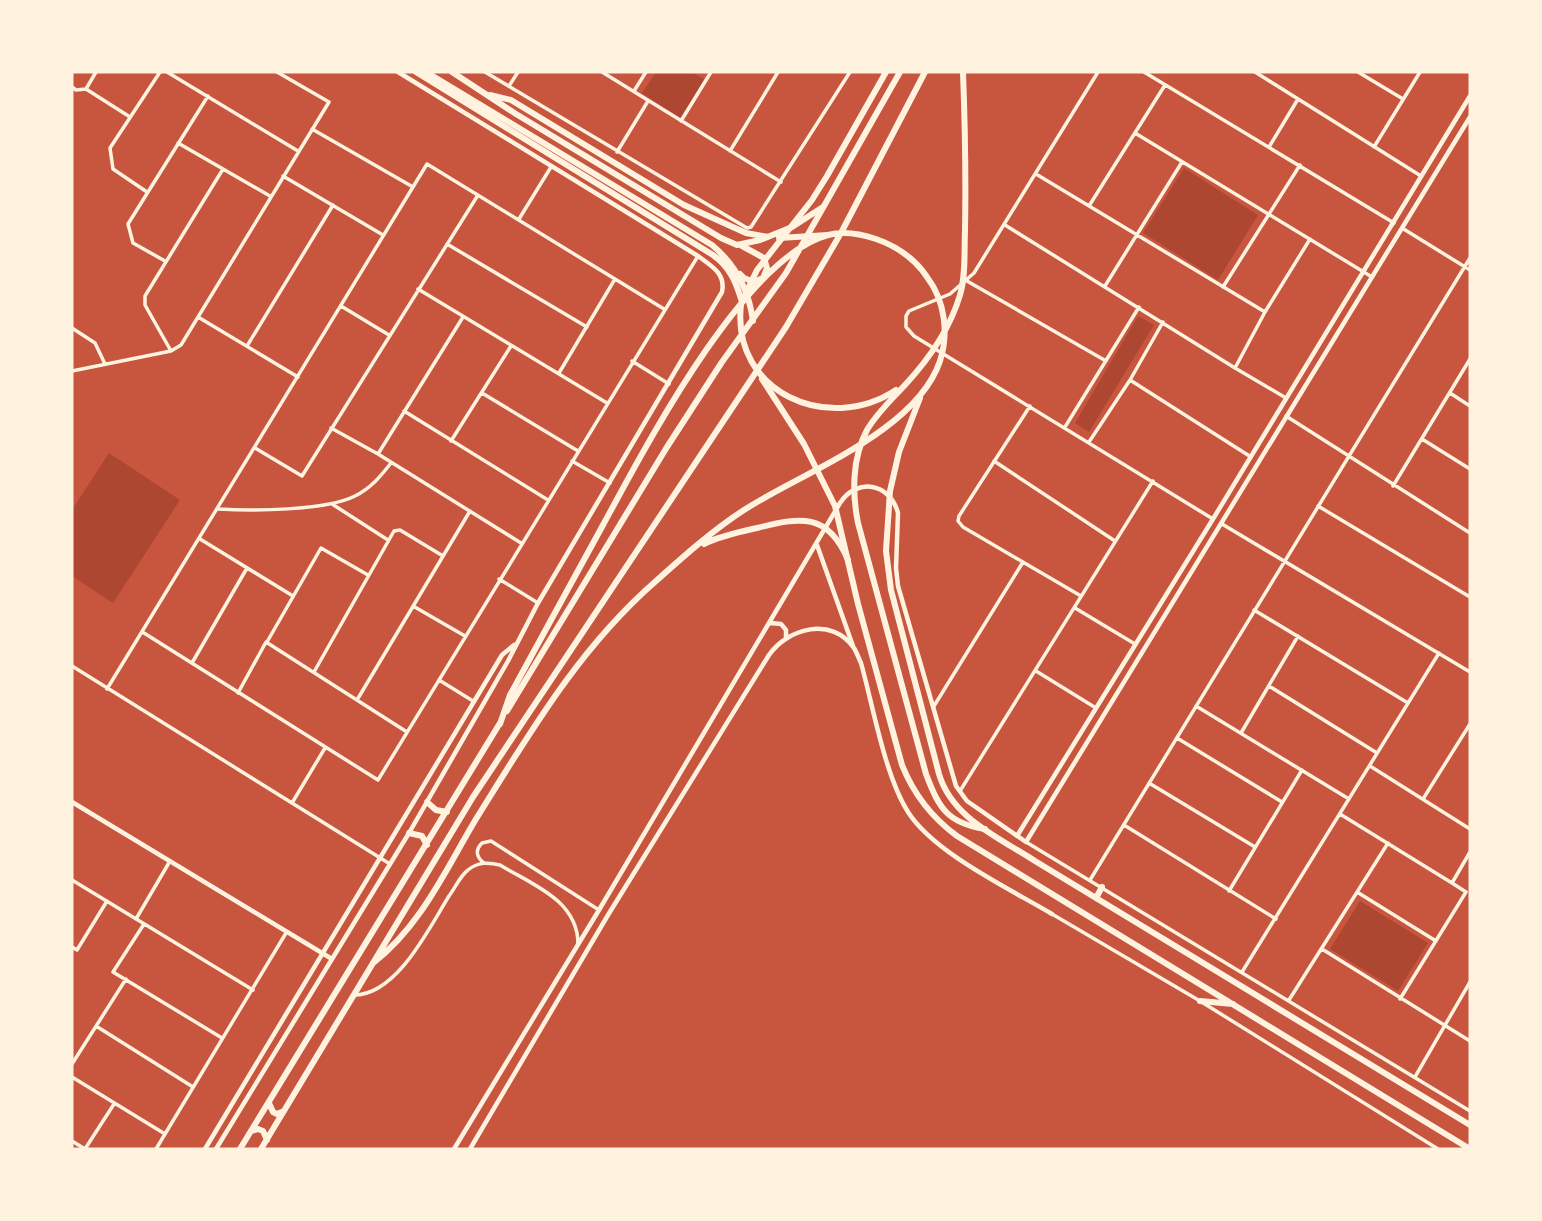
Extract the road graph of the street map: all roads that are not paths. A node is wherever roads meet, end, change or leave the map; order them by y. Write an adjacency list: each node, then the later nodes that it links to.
1 (96, 72): 29 (street)
2 (160, 72): 37 (street)
3 (167, 72): 32 (street)
4 (398, 72): 50 (street)
5 (416, 72): 87 (main road)
6 (426, 72): 77 (main road)
7 (452, 72): 31 (main road)
8 (485, 72): 27 (street)
9 (519, 72): 27 (street)
10 (602, 72): 30 (street)
11 (646, 72): 30 (street)
12 (704, 72): 25 (street)
13 (778, 72): 47 (street)
14 (850, 72): 55 (street)
15 (886, 72): 87 (main road)
16 (900, 72): 61 (main road)
17 (925, 72): 255 (main road)
18 (963, 72): 117 (main road)
19 (1098, 72): 52 (street)
20 (1144, 72): 26 (street)
21 (1255, 72): 34 (street)
22 (1358, 72): 35 (street)
23 (1420, 72): 35 (street)
24 (281, 73): 40 (street)
25 (710, 73): 39 (street)
26 (1165, 85): 41 (street); 43 (street)
27 (509, 86): 46 (street)
28 (72, 87): 29 (street)
29 (86, 89): 37 (street)
30 (634, 91): 36 (street)
31 (488, 94): 69 (main road); 73 (main road)
32 (208, 96): 42 (street); 45 (street)
33 (1470, 96): 54 (street)
34 (1298, 99): 43 (street); 44 (street)
35 (1403, 99): 44 (street)
36 (648, 101): 39 (street); 46 (street)
37 (130, 117): 57 (street)
38 (1470, 117): 67 (street)
39 (681, 121): 47 (street)
40 (312, 129): 45 (street); 56 (street)
41 (1135, 133): 48 (street); 62 (street)
42 (178, 143): 51 (street); 57 (street)
43 (1269, 147): 49 (street)
44 (1374, 147): 54 (street)
45 (298, 151): 53 (street)
46 (617, 152): 55 (street)
47 (730, 152): 55 (street)
48 (1182, 162): 63 (street); 68 (street)
49 (1300, 165): 63 (street); 65 (street)
50 (551, 167): 64 (street); 74 (street)
51 (223, 169): 59 (street); 76 (street)
52 (1036, 174): 62 (street); 66 (street)
53 (283, 176): 59 (street); 60 (street)
54 (1421, 176): 65 (street)
55 (781, 183)
56 (413, 187): 58 (street); 70 (street)
57 (147, 192): 76 (street)
58 (478, 195): 64 (street); 72 (street)
59 (270, 196): 92 (street)
60 (333, 205): 70 (street); 101 (street)
61 (825, 206): 73 (main road); 94 (main road)
62 (1089, 206): 68 (street)
63 (1270, 215): 71 (street); 85 (street)
64 (519, 219): 82 (street)
65 (1394, 223): 80 (street)
66 (1005, 225): 83 (street); 84 (street)
67 (1402, 228): 78 (street); 81 (street)
68 (1136, 234): 84 (street); 85 (street)
69 (830, 235): 120 (main road); 201 (main road)
70 (383, 236): 88 (street)
71 (1310, 239): 80 (street); 91 (street)
72 (447, 244): 86 (street); 97 (street)
73 (741, 246): 77 (main road)
74 (698, 256): 90 (street); 116 (street)
75 (1470, 258): 78 (street)
76 (166, 261): 104 (street)
77 (732, 264): 94 (main road)
78 (1465, 266): 79 (street); 136 (street)
79 (1470, 270)
80 (1364, 272): 81 (street); 96 (street)
81 (1372, 277): 98 (street)
82 (615, 279): 90 (street); 97 (street)
83 (967, 281): 108 (street); 123 (street)
84 (1105, 286): 89 (street)
85 (1223, 287): 91 (street)
86 (418, 289): 93 (street); 100 (street)
87 (742, 302): 114 (main road)
88 (341, 306): 100 (street); 113 (street)
89 (1139, 307): 95 (street); 108 (street)
90 (664, 309): 107 (street)
91 (1265, 312): 110 (street)
92 (198, 317): 101 (street); 104 (street)
93 (463, 317): 102 (street); 125 (street)
94 (753, 321): 201 (main road)
95 (1163, 322): 110 (street); 115 (street)
96 (1332, 322): 98 (street); 103 (street)
97 (587, 327): 112 (street)
98 (1341, 327): 105 (street)
99 (72, 328): 109 (street)
100 (389, 335): 128 (street)
101 (247, 346): 113 (street)
102 (511, 346): 112 (street); 118 (street)
103 (1318, 347): 105 (street); 121 (street)
104 (171, 351): 109 (street)
105 (1325, 352): 126 (street)
106 (1470, 359): 119 (street)
107 (632, 361): 116 (street); 122 (street)
108 (1106, 361): 127 (street)
109 (105, 365): 111 (street)
110 (1235, 369): 121 (street)
111 (72, 371)
112 (559, 373): 122 (street)
113 (298, 377): 132 (street)
114 (762, 379): 117 (main road); 159 (main road)
115 (1130, 380): 131 (street); 135 (street)
116 (669, 384): 142 (street)
117 (906, 384): 221 (main road)
118 (482, 393): 130 (street); 133 (street)
119 (1450, 393): 124 (street); 129 (street)
120 (920, 398): 157 (main road); 221 (main road)
121 (1287, 398): 135 (street)
122 (607, 403): 133 (street)
123 (1030, 406): 127 (street); 138 (street)
124 (1470, 406)
125 (404, 411): 130 (street); 134 (street)
126 (1286, 416): 136 (street); 150 (street)
127 (1065, 427): 131 (street)
128 (331, 428): 132 (street); 134 (street)
129 (1422, 439): 140 (street); 143 (street)
130 (451, 441): 144 (street)
131 (1089, 442): 141 (street)
132 (254, 448): 147 (street)
133 (578, 451): 137 (street)
134 (378, 454): 139 (street)
135 (1251, 457): 149 (street)
136 (1348, 458): 143 (street); 146 (street)
137 (572, 461): 142 (street); 144 (street)
138 (994, 461): 154 (street); 161 (street)
139 (390, 463): 145 (street); 148 (street)
140 (1470, 469)
141 (1153, 481): 149 (street); 154 (street)
142 (610, 483): 170 (street)
143 (1394, 486): 151 (street)
144 (548, 500): 155 (street)
145 (331, 503): 147 (street); 153 (street)
146 (1318, 506): 160 (street); 169 (street)
147 (218, 509): 152 (street)
148 (470, 511): 155 (street); 158 (street)
149 (1213, 519): 165 (street)
150 (1222, 524): 160 (street); 166 (street)
151 (1470, 533)
152 (200, 539): 162 (street); 177 (street)
153 (389, 540): 158 (street); 163 (street)
154 (1115, 541): 168 (street)
155 (522, 543): 164 (street)
156 (817, 544): 176 (street); 184 (street); 198 (street)
157 (693, 550): 159 (main road); 255 (main road)
158 (443, 556): 171 (street)
159 (848, 560): 264 (main road)
160 (1284, 560): 173 (street); 185 (street)
161 (1023, 562): 168 (street); 198 (street)
162 (247, 568): 167 (street); 186 (street)
163 (368, 575): 167 (street); 190 (street)
164 (499, 579): 170 (street); 178 (street)
165 (1169, 589): 166 (street); 174 (street)
166 (1178, 594): 175 (street)
167 (293, 596): 181 (street)
168 (1082, 596): 172 (street)
169 (1470, 597)
170 (538, 603): 182 (street)
171 (413, 606): 178 (street); 195 (street)
172 (1075, 608): 183 (street); 188 (street)
173 (1254, 610): 179 (street); 199 (street)
174 (1155, 611): 175 (street); 183 (street)
175 (1163, 617): 225 (street)
176 (770, 623): 180 (street); 243 (street)
177 (143, 632): 186 (street); 193 (street)
178 (465, 636): 191 (street)
179 (1298, 636): 192 (street); 197 (street)
180 (786, 638): 184 (street); 289 (street)
181 (267, 642): 190 (street); 194 (street)
182 (515, 644): 196 (street); 215 (street)
183 (1135, 644): 200 (street)
184 (854, 648): 244 (street)
185 (1439, 653): 189 (street); 197 (street)
186 (192, 663): 194 (street)
187 (72, 666): 193 (street)
188 (1036, 671): 200 (street); 211 (street)
189 (1470, 672)
190 (314, 673): 195 (street)
191 (439, 680): 196 (street); 203 (street)
192 (1269, 686): 204 (street); 207 (street)
193 (107, 690): 217 (street)
194 (238, 693): 206 (street)
195 (357, 700): 203 (street)
196 (475, 702): 230 (street)
197 (1408, 704): 207 (street)
198 (934, 706): 211 (street)
199 (1196, 706): 204 (street); 205 (street)
200 (1096, 708): 224 (street)
201 (499, 724): 218 (main road)
202 (1470, 724): 213 (street)
203 (407, 732): 206 (street)
204 (1241, 733): 209 (street)
205 (1177, 738): 210 (street); 216 (street)
206 (326, 748): 217 (street)
207 (1378, 753): 208 (street)
208 (1370, 766): 212 (street); 213 (street)
209 (1302, 770): 212 (street); 216 (street)
210 (1149, 783): 220 (street); 228 (street)
211 (960, 792): 224 (street)
212 (1349, 799): 219 (street)
213 (1423, 800): 222 (street)
214 (72, 802): 231 (street)
215 (427, 802): 218 (main road); 223 (street)
216 (1282, 802): 228 (street)
217 (292, 803): 230 (street)
218 (447, 812): 227 (main road)
219 (1340, 814): 226 (street); 246 (street)
220 (1124, 825): 235 (street); 238 (street)
221 (985, 828): 241 (main road)
222 (1470, 829)
223 (409, 833): 227 (main road); 233 (street)
224 (1017, 836): 225 (street)
225 (1026, 842): 235 (street)
226 (1388, 843): 236 (street); 239 (street)
227 (427, 845): 273 (main road)
228 (1255, 847): 238 (street)
229 (1470, 852): 236 (street)
230 (381, 858): 233 (street); 253 (street)
231 (170, 861): 245 (street); 248 (street)
232 (485, 863): 243 (street); 250 (street); 260 (street)
233 (390, 864): 254 (street)
234 (72, 880): 242 (street)
235 (1090, 880): 237 (street)
236 (1452, 883): 240 (street)
237 (1102, 887): 241 (main road); 256 (street)
238 (1229, 891): 246 (street)
239 (1357, 892): 249 (street); 252 (street)
240 (1468, 893): 249 (street)
241 (1096, 898): 277 (main road)
242 (107, 901): 245 (street); 251 (street)
243 (599, 910): 250 (street)
244 (1052, 914): 263 (street)
245 (136, 919): 247 (street)
246 (1276, 919): 256 (street)
247 (144, 924): 257 (street); 259 (street)
248 (286, 933): 253 (street); 259 (street)
249 (1436, 941): 261 (street)
250 (578, 945): 288 (street)
251 (72, 947)
252 (1322, 949): 261 (street); 262 (street)
253 (324, 954): 254 (street); 284 (street)
254 (332, 959): 285 (street)
255 (373, 963): 260 (main road)
256 (1242, 972): 262 (street)
257 (125, 979): 265 (street); 267 (street)
258 (1470, 982): 266 (street)
259 (253, 990): 267 (street)
260 (354, 995): 275 (main road)
261 (1400, 999): 266 (street)
262 (1289, 1000): 271 (street)
263 (1200, 1001): 264 (main road); 290 (street)
264 (1235, 1004): 291 (main road)
265 (96, 1026): 269 (street); 272 (street)
266 (1445, 1026): 268 (street); 271 (street)
267 (222, 1038): 272 (street)
268 (1470, 1041)
269 (72, 1064)
270 (72, 1077): 274 (street)
271 (1415, 1077): 276 (street)
272 (193, 1087): 279 (street)
273 (269, 1101): 275 (main road); 278 (main road)
274 (114, 1103): 279 (street); 282 (street)
275 (284, 1111): 280 (main road)
276 (1470, 1111)
277 (1470, 1125)
278 (251, 1131): 280 (main road); 286 (main road)
279 (165, 1134): 283 (street)
280 (267, 1140): 287 (main road)
281 (72, 1141): 282 (street)
282 (85, 1149)
283 (156, 1149)
284 (205, 1149)
285 (216, 1149)
286 (240, 1149)
287 (261, 1149)
288 (454, 1149)
289 (470, 1149)
290 (1438, 1149)
291 (1470, 1149)

